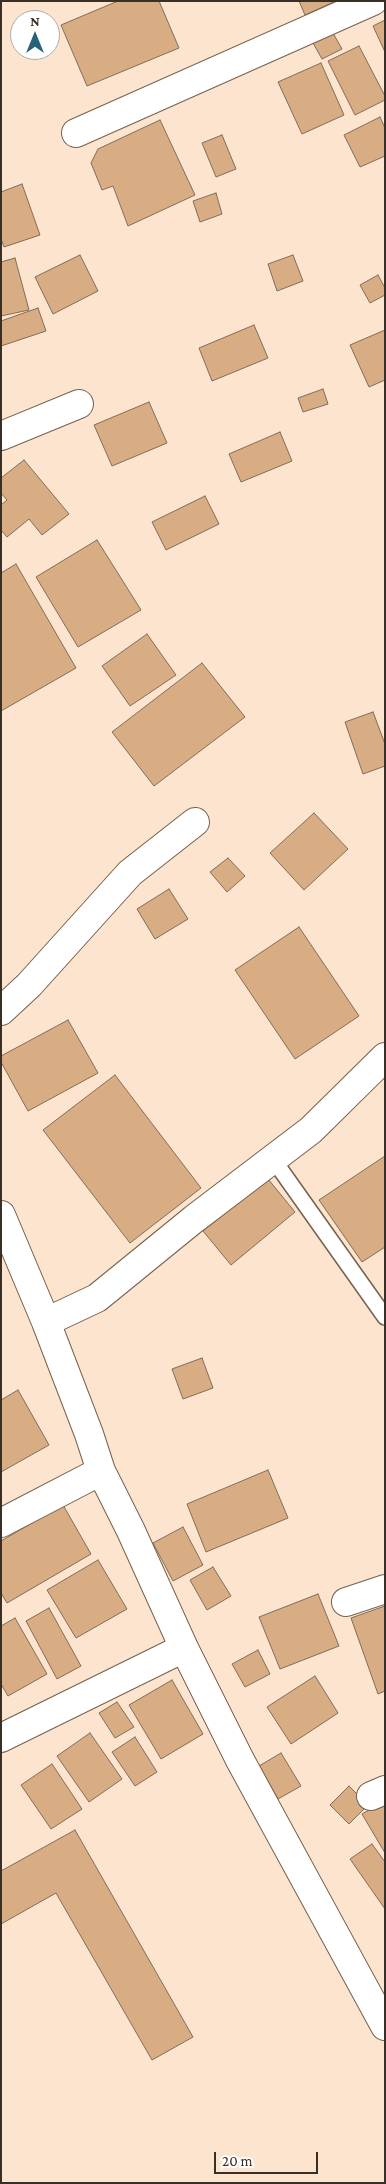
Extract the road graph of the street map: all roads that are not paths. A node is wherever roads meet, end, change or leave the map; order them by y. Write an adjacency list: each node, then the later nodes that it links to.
1 (373, 1): 2 (street)
2 (76, 133)
3 (79, 404): 4 (street)
4 (1, 436)
5 (195, 822): 6 (street)
6 (1, 1011)
7 (385, 1057): 8 (street)
8 (273, 1159): 11 (lane); 12 (street)
9 (1, 1215): 10 (street)
10 (10, 1259): 12 (street)
11 (385, 1318)
12 (46, 1322): 13 (street)
13 (101, 1471): 14 (street); 17 (street)
14 (1, 1523)
15 (385, 1589): 16 (street)
16 (346, 1602)
17 (184, 1648): 18 (street); 19 (street)
18 (1, 1738)
19 (385, 2026)

